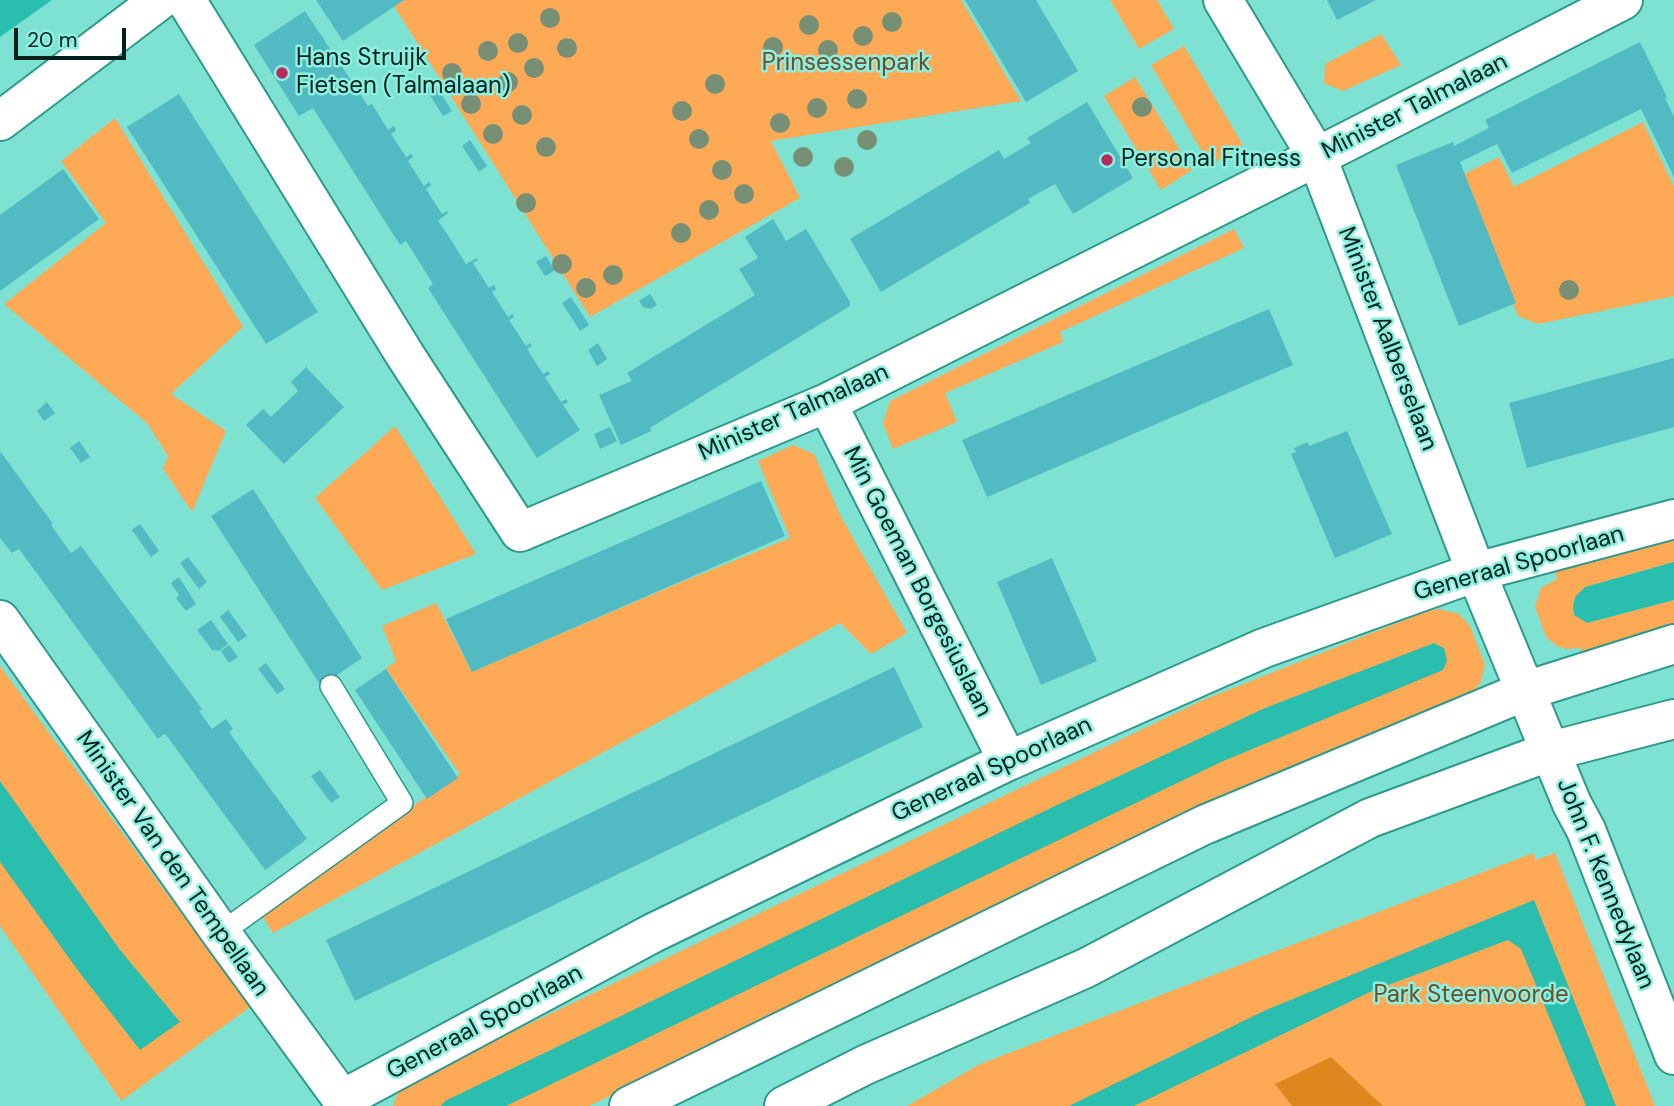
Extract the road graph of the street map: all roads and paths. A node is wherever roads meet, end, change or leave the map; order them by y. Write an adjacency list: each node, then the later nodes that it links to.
1 (160, 0): 5 (street)
2 (186, 0): 7 (street, Minister Talmalaan)
3 (1223, 0): 6 (street, Minister Aalberselaan)
4 (1623, 0): 6 (street, Minister Talmalaan)
5 (0, 121)
6 (1317, 157): 7 (street, Minister Talmalaan); 9 (street, Minister Aalberselaan)
7 (827, 402): 16 (street, Min Goeman Borgesiuslaan)
8 (1674, 519): 9 (street, Generaal Spoorlaan)
9 (1476, 572): 13 (street, Minister Aalberselaan); 16 (street, Generaal Spoorlaan)
10 (0, 620): 17 (street, Minister Van den Tempellaan)
11 (1674, 644): 13 (street)
12 (331, 687): 17 (lane)
13 (1525, 691): 15 (street, John F. Kennedylaan); 20 (street)
14 (1674, 719): 15 (street)
15 (1551, 751): 18 (street, John F. Kennedylaan); 21 (street)
16 (1008, 761): 19 (street, Generaal Spoorlaan)
17 (220, 933): 19 (street, Minister Van den Tempellaan)
18 (1674, 1055)
19 (345, 1102)
20 (629, 1106)
21 (784, 1106)

